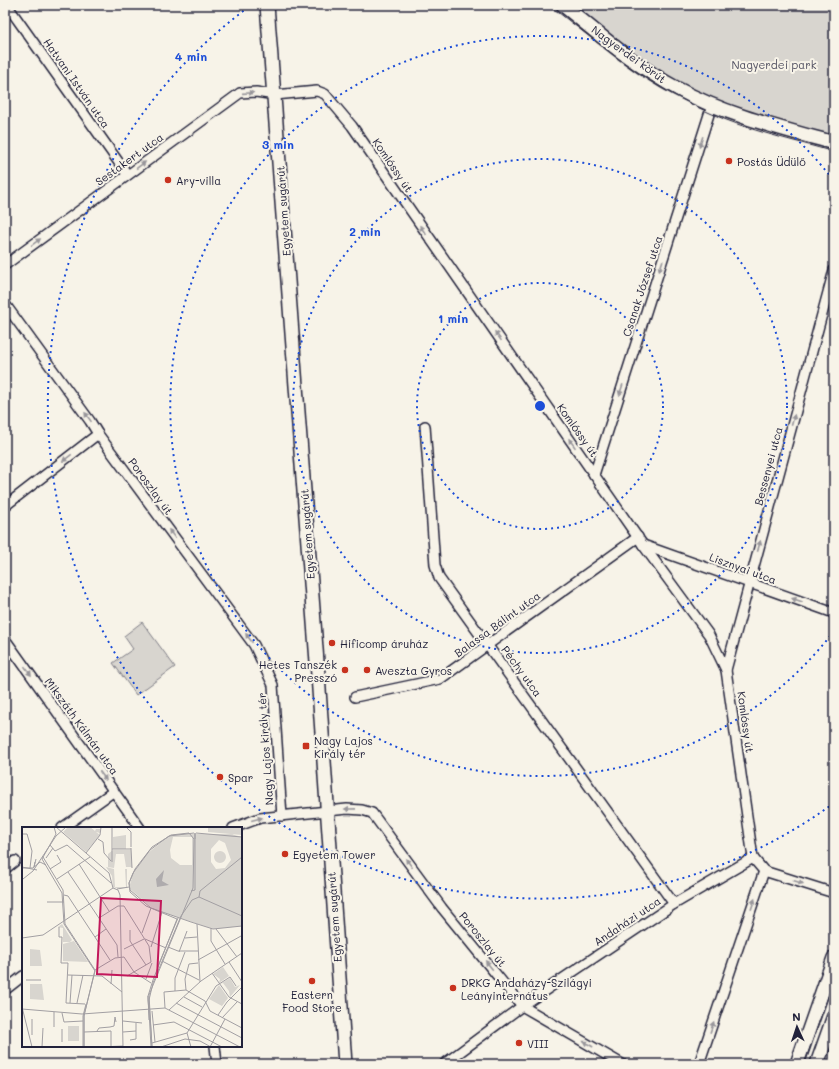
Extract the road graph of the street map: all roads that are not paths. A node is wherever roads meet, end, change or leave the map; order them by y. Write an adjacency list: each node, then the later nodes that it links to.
1 (7, 5): 7 (street, Hatvani István utca)
2 (267, 5): 4 (street, Egyetem sugárút)
3 (563, 5): 5 (street, Nagyerdei körút)
4 (275, 94): 7 (street, Sestakert utca, one-way to 4); 13 (street, Komlóssy út, one-way to 4); 25 (street, Egyetem sugárút)
5 (712, 105): 6 (street, Nagyerdei körút); 13 (street, Csanak József utca, one-way to 13)
6 (834, 143)
7 (127, 174): 8 (street, Sestakert utca, one-way to 7)
8 (5, 265)
9 (834, 270): 17 (street, Bessenyei utca, one-way to 9)
10 (5, 304): 12 (street, Poroszlay út, one-way to 10)
11 (425, 426): 20 (street, Péchy utca)
12 (98, 434): 14 (street, one-way to 14); 22 (street, Poroszlay út, one-way to 12)
13 (594, 475): 15 (street, Komlóssy út)
14 (5, 506)
15 (638, 537): 16 (street, Komlóssy út); 20 (street, Balassa Bálint utca)
16 (643, 546): 17 (street, Lisznyai utca); 21 (street, Komlóssy út)
17 (749, 583): 18 (street, Lisznyai utca, one-way to 17); 21 (street, Bessenyei utca)
18 (834, 613)
19 (5, 639): 24 (street, Mikszáth Kálmán utca, one-way to 24)
20 (488, 644): 23 (street, Balassa Bálint utca); 36 (street, Péchy utca)
21 (726, 670): 31 (street, Komlóssy út)
22 (273, 686): 27 (street, Nagy Lajos király tér)
23 (355, 697)
24 (114, 791): 28 (street); 29 (street, Mikszáth Kálmán utca)
25 (326, 812): 26 (street, Nagy Lajos király tér, one-way to 25); 27 (street, Nagy Lajos király tér); 44 (street, Egyetem sugárút)
26 (372, 813): 40 (street, Poroszlay út, one-way to 26)
27 (282, 816): 30 (street, one-way to 27)
28 (63, 827)
29 (139, 827)
30 (236, 827)
31 (753, 858): 34 (street); 36 (street, Andaházi utca)
32 (16, 861): 33 (street)
33 (5, 869)
34 (764, 871): 35 (street, one-way to 35); 47 (street, one-way to 34)
35 (834, 893)
36 (674, 904): 40 (street, Andaházi utca)
37 (834, 958): 48 (street)
38 (22, 977): 39 (street)
39 (5, 990)
40 (522, 1006): 45 (street, Andaházi utca); 46 (street, Poroszlay út, one-way to 40)
41 (834, 1016): 49 (street)
42 (215, 1047): 43 (street)
43 (217, 1064)
44 (345, 1064)
45 (444, 1064)
46 (622, 1064)
47 (699, 1064)
48 (797, 1064)
49 (817, 1064)

